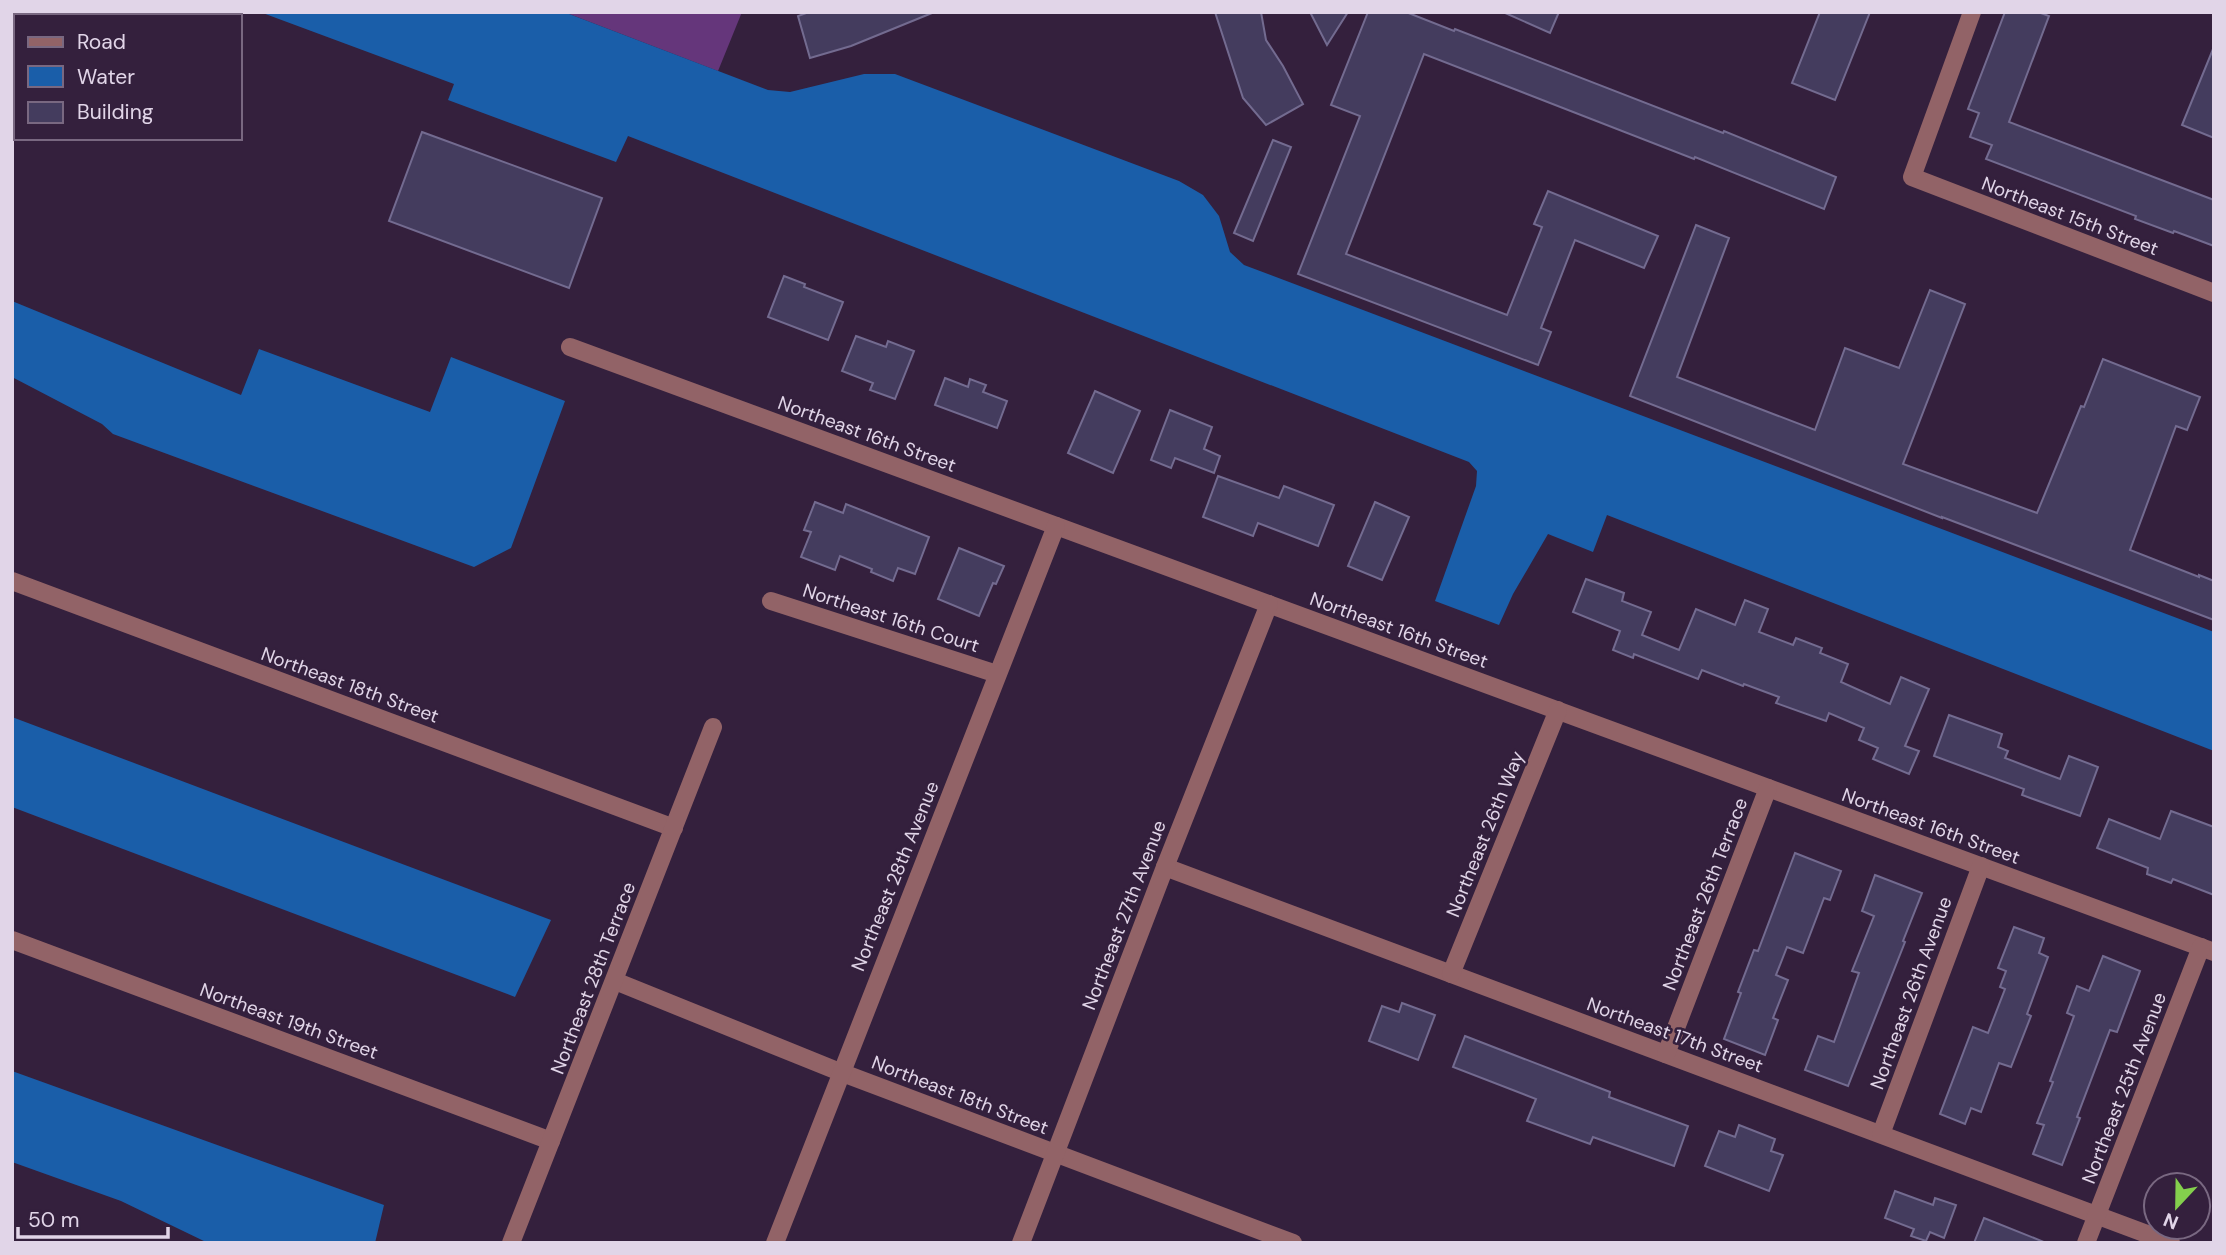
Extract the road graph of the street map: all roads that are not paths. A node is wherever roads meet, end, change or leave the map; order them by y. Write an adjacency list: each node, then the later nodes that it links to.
1 (1972, 12): 2 (street, Northeast 15th Street)
2 (2214, 293)
3 (570, 347): 4 (street, Northeast 16th Street)
4 (1056, 526): 7 (street, Northeast 16th Street); 8 (street, Northeast 28th Avenue)
5 (12, 582): 12 (street, Northeast 18th Street)
6 (771, 601): 8 (street, Northeast 16th Court)
7 (1269, 604): 9 (street, Northeast 16th Street); 14 (street, Northeast 27th Avenue)
8 (997, 674): 20 (street, Northeast 28th Avenue)
9 (1558, 710): 11 (street, Northeast 16th Street); 17 (street, Northeast 26th Way)
10 (713, 727): 12 (street, Northeast 28th Terrace)
11 (1768, 788): 13 (street, Northeast 16th Street); 19 (street, Northeast 26th Terrace)
12 (674, 828): 18 (street, Northeast 28th Terrace)
13 (1981, 866): 16 (street, Northeast 16th Street); 21 (street, Northeast 26th Avenue)
14 (1165, 867): 17 (street, Northeast 17th Street); 23 (street, Northeast 27th Avenue)
15 (12, 940): 22 (street, Northeast 19th Street)
16 (2207, 950): 24 (street, Northeast 25th Avenue)
17 (1451, 974): 19 (street, Northeast 17th Street)
18 (615, 981): 20 (street, Northeast 18th Street); 22 (street, Northeast 28th Terrace)
19 (1666, 1054): 21 (street, Northeast 17th Street)
20 (841, 1072): 23 (street, Northeast 18th Street); 26 (street, Northeast 28th Avenue)
21 (1881, 1134): 24 (street, Northeast 17th Street)
22 (551, 1141): 25 (street, Northeast 28th Terrace)
23 (1055, 1153): 27 (street, Northeast 27th Avenue); 28 (street, Northeast 18th Street)
24 (2097, 1215): 29 (street, Northeast 25th Avenue); 30 (street, Northeast 17th Street)
25 (511, 1243)
26 (775, 1243)
27 (1021, 1243)
28 (1293, 1243)
29 (2085, 1243)
30 (2171, 1243)

